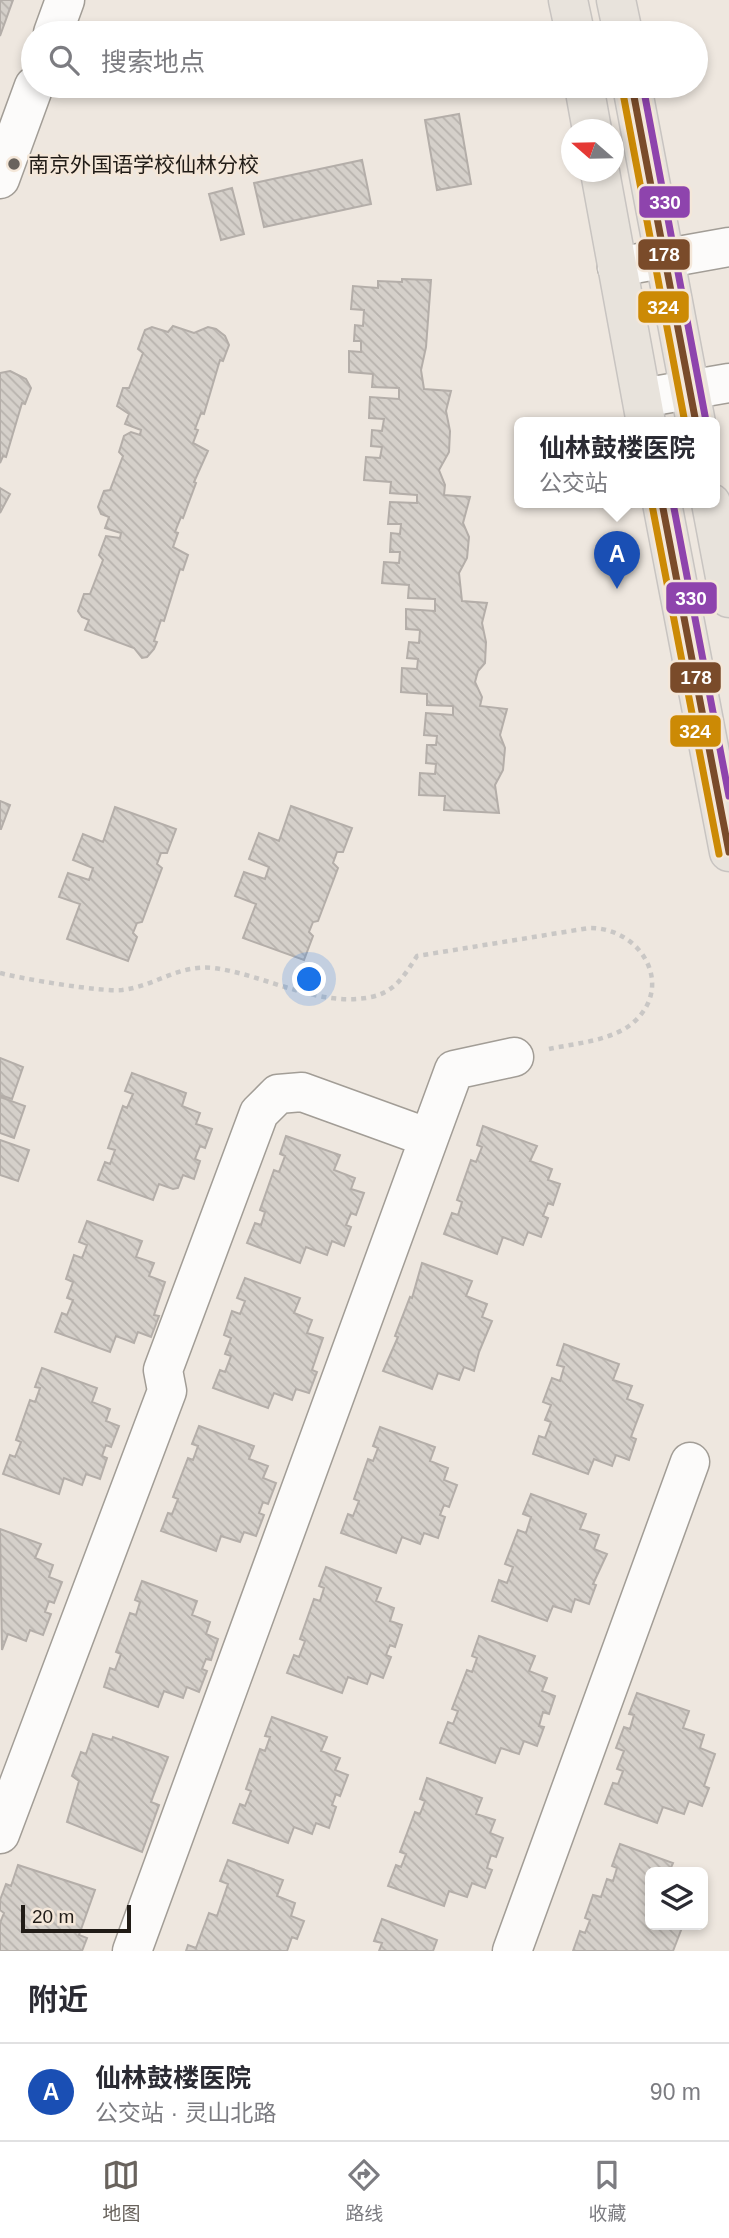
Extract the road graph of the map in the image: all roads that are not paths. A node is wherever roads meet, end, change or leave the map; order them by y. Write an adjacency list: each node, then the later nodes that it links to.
1 (65, 0): 4 (street)
2 (568, 0): 5 (main road)
3 (616, 0): 6 (main road)
4 (57, 21)
5 (572, 21)
6 (620, 21)
7 (30, 98): 11 (street)
8 (586, 98): 10 (main road)
9 (634, 98): 14 (main road)
10 (590, 119)
11 (0, 179)
12 (602, 182): 15 (main road)
13 (729, 247): 14 (street)
14 (665, 259): 15 (street); 17 (main road)
15 (617, 267): 18 (main road)
16 (729, 383): 17 (street)
17 (693, 406): 18 (street)
18 (644, 411)
19 (663, 508): 22 (main road)
20 (712, 508): 21 (main road)
21 (729, 598)
22 (729, 852)
23 (514, 1057): 24 (street)
24 (429, 1138): 26 (street); 27 (street)
25 (690, 1462): 28 (street)
26 (0, 1834)
27 (132, 1951)
28 (512, 1951)

